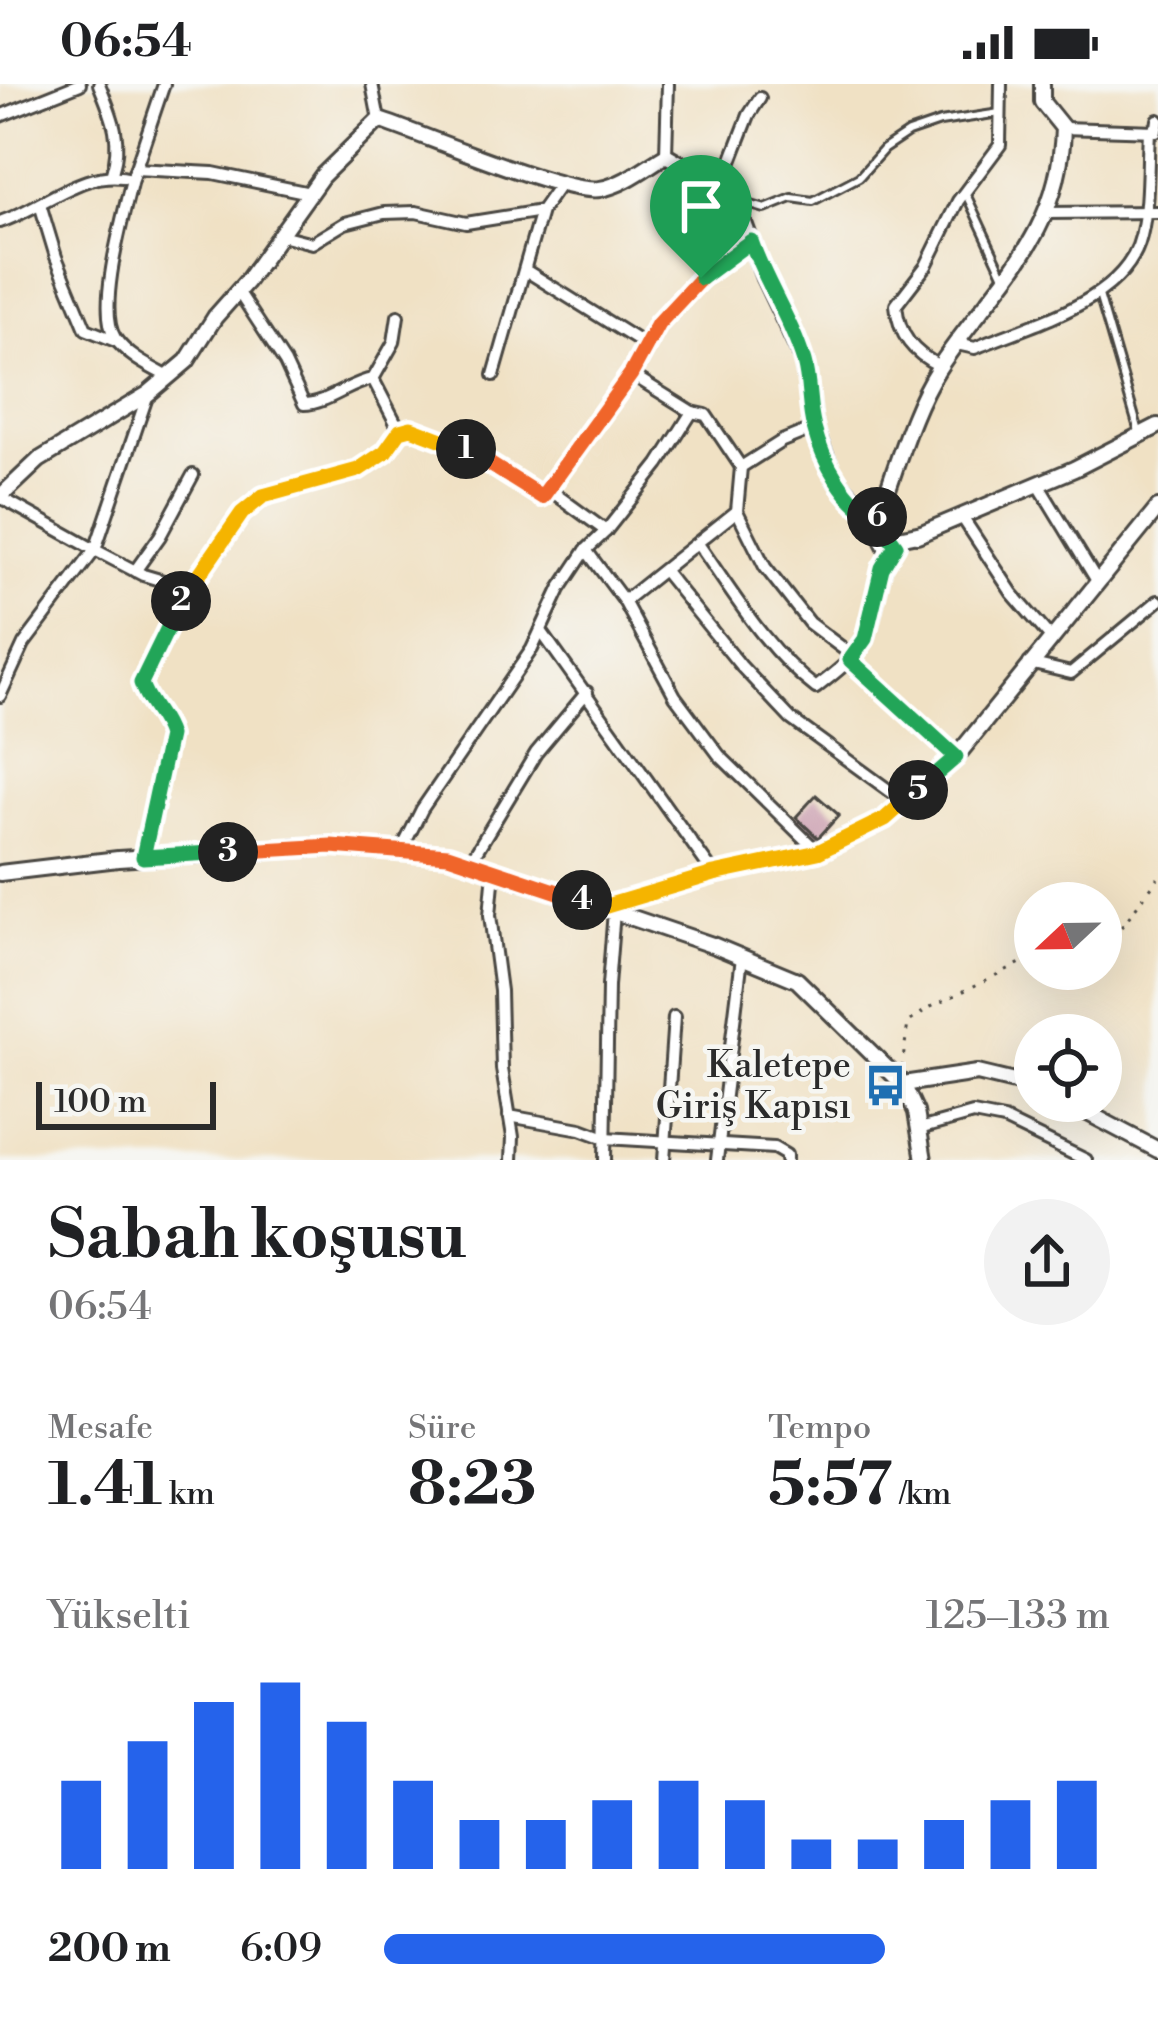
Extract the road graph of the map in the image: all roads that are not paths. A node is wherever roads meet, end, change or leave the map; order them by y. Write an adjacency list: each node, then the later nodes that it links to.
1 (80, 84): 10 (street)
2 (99, 84): 16 (street)
3 (164, 84): 17 (street)
4 (372, 84): 11 (street)
5 (668, 84): 15 (street)
6 (1001, 84): 9 (street)
7 (1042, 84): 13 (street)
8 (760, 98): 19 (street)
9 (1000, 113): 20 (street); 22 (lane)
10 (0, 116)
11 (379, 120): 18 (street); 21 (street)
12 (1158, 120): 14 (street)
13 (1063, 128): 14 (street); 27 (street)
14 (1154, 131): 25 (street)
15 (666, 155): 18 (street); 19 (street)
16 (112, 173): 17 (street); 23 (street)
17 (134, 174): 21 (street); 36 (street)
18 (560, 184): 24 (street)
19 (722, 188): 22 (street)
20 (965, 192): 32 (lane); 39 (street)
21 (310, 193): 29 (street)
22 (736, 201): 30 (street)
23 (40, 204): 28 (street); 36 (street)
24 (541, 211): 29 (street); 31 (street)
25 (1143, 211): 26 (street); 27 (street); 34 (street)
26 (1158, 212)
27 (1045, 213): 32 (street)
28 (0, 222)
29 (281, 235): 33 (street)
30 (751, 241): 38 (street); 47 (street)
31 (525, 270): 38 (street); 41 (street)
32 (1007, 279): 37 (street)
33 (238, 292): 42 (street); 43 (street)
34 (1099, 295): 37 (street); 49 (lane)
35 (398, 316): 43 (street)
36 (116, 341): 42 (street)
37 (957, 344): 39 (street)
38 (647, 346): 40 (street)
39 (940, 366): 57 (street)
40 (631, 374): 45 (street); 53 (street)
41 (494, 375)
42 (169, 377): 44 (street)
43 (373, 379): 48 (street)
44 (148, 394): 54 (street); 62 (street)
45 (692, 412): 50 (street); 59 (street)
46 (1158, 426): 49 (street)
47 (814, 428): 50 (street); 57 (street)
48 (400, 431): 53 (street); 67 (street)
49 (1140, 436): 52 (street)
50 (741, 467): 56 (street)
51 (193, 475): 64 (street)
52 (1039, 484): 58 (street); 66 (street)
53 (547, 489): 59 (street)
54 (0, 497): 62 (street)
55 (1158, 508): 66 (street)
56 (737, 511): 60 (street); 72 (street)
57 (874, 514): 61 (street)
58 (962, 517): 61 (street); 71 (street)
59 (606, 531): 63 (street)
60 (699, 544): 65 (street); 72 (street)
61 (891, 545): 72 (street)
62 (95, 550): 64 (street); 75 (street)
63 (586, 550): 68 (street); 70 (street)
64 (135, 571): 67 (street)
65 (664, 571): 68 (street); 77 (street)
66 (1097, 580): 71 (street)
67 (187, 588): 80 (street)
68 (624, 601): 79 (street)
69 (1158, 601): 73 (street)
70 (541, 631): 74 (street); 78 (street)
71 (1050, 637): 73 (street)
72 (850, 660): 76 (street)
73 (1029, 663): 76 (street)
74 (587, 692): 81 (street); 84 (street)
75 (0, 695)
76 (956, 757): 77 (street)
77 (904, 802): 79 (street)
78 (401, 851): 80 (street); 81 (street)
79 (818, 852): 84 (street)
80 (143, 857): 83 (street)
81 (470, 862): 82 (street)
82 (494, 871): 85 (street); 90 (street)
83 (0, 873)
84 (714, 874): 85 (street)
85 (609, 909): 86 (street); 93 (street)
86 (742, 957): 88 (street); 95 (street)
87 (674, 1017): 94 (street)
88 (902, 1076): 89 (street); 92 (street)
89 (1014, 1082)
90 (509, 1116): 93 (street); 97 (street)
91 (1105, 1122): 96 (street)
92 (919, 1130): 102 (street); 103 (street)
93 (605, 1138): 94 (street); 98 (street)
94 (665, 1141): 95 (street); 99 (street)
95 (718, 1144): 100 (street); 101 (street)
96 (1158, 1150)
97 (512, 1160)
98 (605, 1160)
99 (664, 1160)
100 (717, 1160)
101 (786, 1160)
102 (924, 1160)
103 (1086, 1160)

